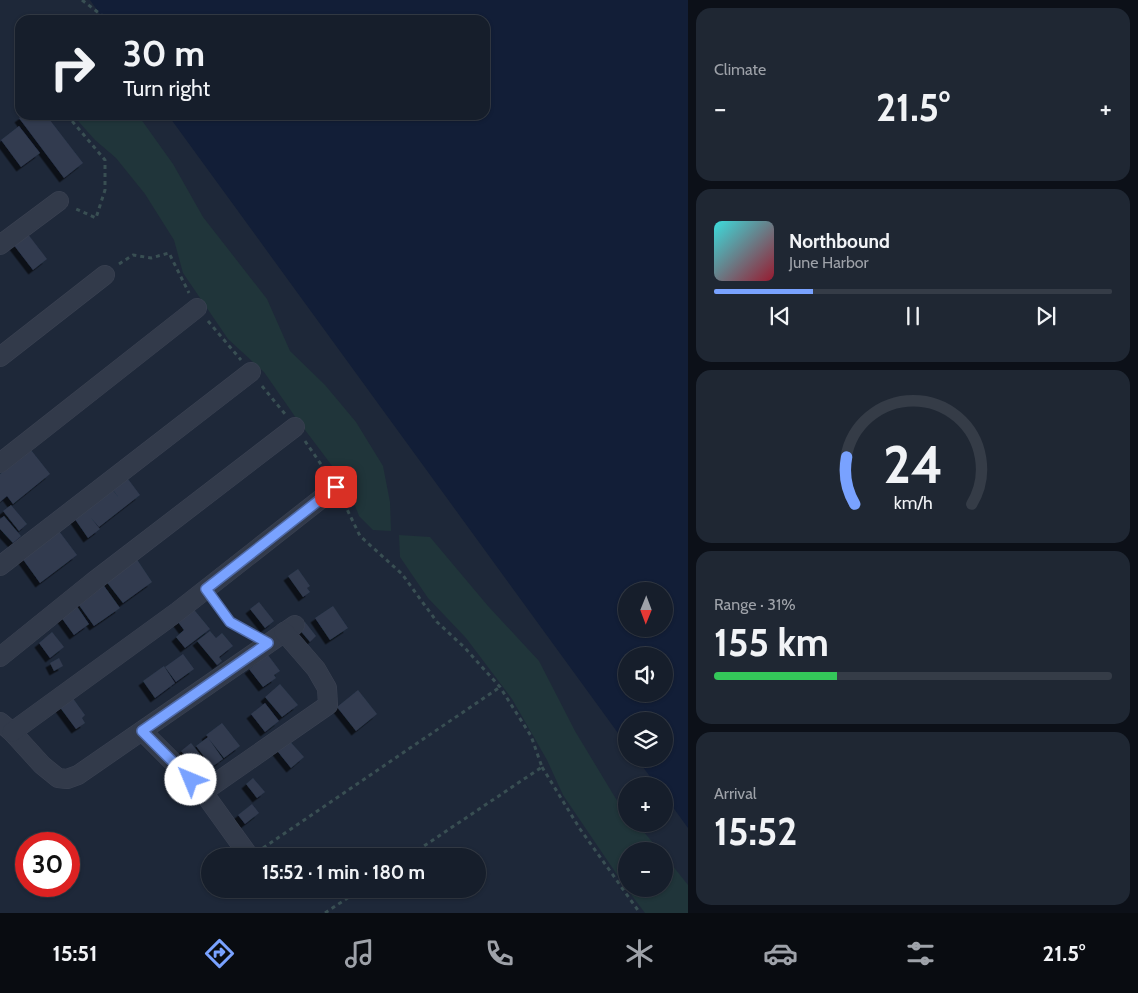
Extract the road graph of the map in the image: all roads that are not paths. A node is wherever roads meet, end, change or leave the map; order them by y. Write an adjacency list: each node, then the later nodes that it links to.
1 (59, 202): 2 (street)
2 (0, 245)
3 (105, 275): 5 (street)
4 (197, 308): 8 (street)
5 (0, 357)
6 (251, 372): 10 (street)
7 (295, 427): 13 (street)
8 (0, 463)
9 (336, 487): 11 (street)
10 (0, 566)
11 (206, 589): 12 (lane); 14 (street)
12 (268, 643): 15 (street); 16 (street)
13 (0, 657)
14 (6, 727): 15 (street)
15 (142, 731): 16 (street)
16 (203, 792): 17 (street)
17 (249, 848)

